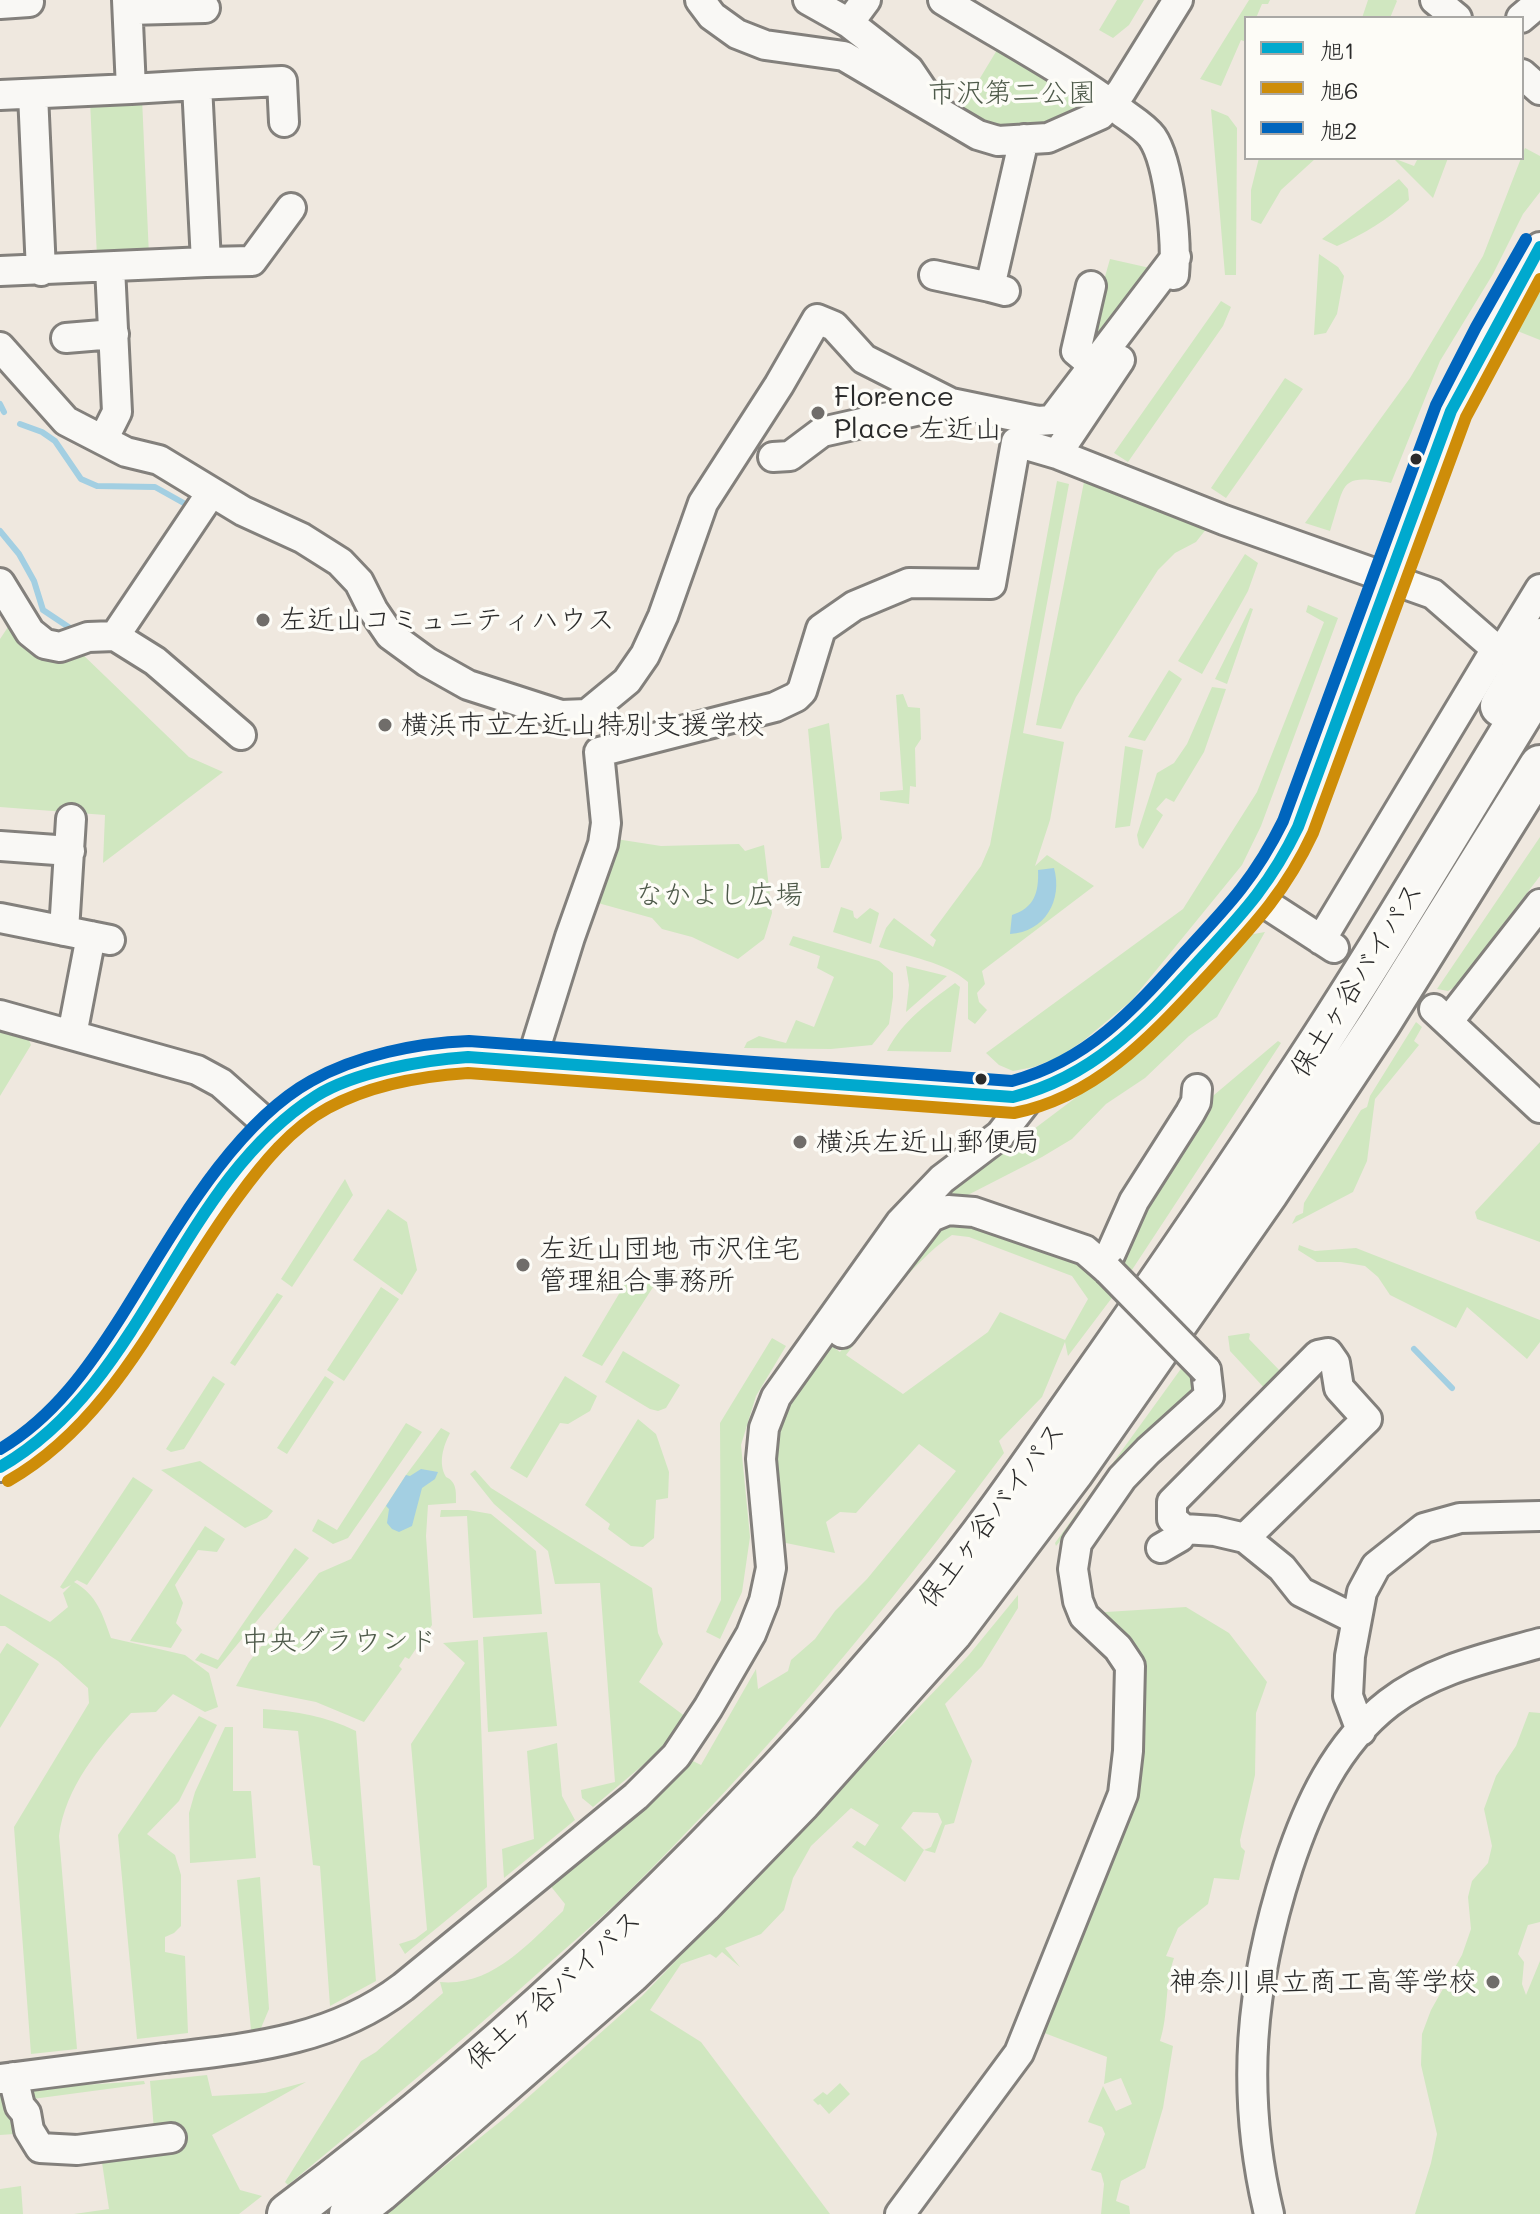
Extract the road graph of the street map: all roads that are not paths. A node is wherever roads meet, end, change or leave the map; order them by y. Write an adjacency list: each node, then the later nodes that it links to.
1 (700, 0): 22 (street)
2 (808, 0): 14 (street)
3 (866, 0): 14 (street)
4 (943, 0): 21 (street)
5 (1178, 0): 21 (street)
6 (1435, 0): 12 (street)
7 (29, 2): 9 (street)
8 (1540, 2): 13 (street)
9 (0, 4)
10 (128, 5): 11 (street); 17 (street)
11 (205, 8)
12 (1455, 16)
13 (1523, 16)
14 (849, 23): 22 (street)
15 (1524, 76): 18 (street)
16 (197, 85): 17 (street); 23 (street); 28 (street)
17 (131, 89): 19 (street)
18 (1540, 90)
19 (33, 94): 20 (street); 31 (street)
20 (0, 95)
21 (1111, 104): 24 (street); 27 (street)
22 (935, 109): 24 (street)
23 (284, 122)
24 (1024, 139): 32 (street)
25 (291, 208): 28 (street)
26 (1538, 251): 43 (street)
27 (1176, 257): 37 (street); 40 (street)
28 (206, 262): 29 (street)
29 (110, 267): 31 (street); 34 (street)
30 (0, 271): 31 (street)
31 (41, 271)
32 (934, 275)
33 (1091, 286): 37 (street)
34 (114, 334): 35 (street); 39 (street)
35 (66, 338)
36 (0, 347): 39 (street)
37 (1094, 366): 38 (street)
38 (951, 403): 41 (street); 51 (street)
39 (103, 440): 42 (street)
40 (1057, 454): 43 (street); 53 (street)
41 (773, 457)
42 (211, 493): 47 (street); 51 (street)
43 (1389, 578): 49 (street); 58 (street)
44 (0, 583): 46 (street)
45 (1540, 589): 49 (street)
46 (7, 619): 47 (street)
47 (115, 636): 52 (street)
48 (1540, 639): 62 (highway)
49 (1496, 649): 58 (street)
50 (1540, 684): 62 (highway, 保土ヶ谷バイパス)
51 (587, 714): 53 (street)
52 (241, 735)
53 (599, 752): 65 (street)
54 (1540, 766): 83 (highway, 保土ヶ谷バイパス)
55 (71, 819): 57 (street)
56 (0, 846): 57 (street)
57 (70, 851): 61 (street)
58 (1257, 898): 67 (street)
59 (1540, 904): 68 (street)
60 (0, 918): 61 (street)
61 (88, 935): 64 (street)
62 (1375, 951): 82 (highway, 保土ヶ谷バイパス)
63 (0, 1015): 64 (street)
64 (72, 1035): 69 (street)
65 (531, 1062): 67 (street); 69 (street)
66 (1197, 1089): 70 (street)
67 (1032, 1094): 71 (street)
68 (1540, 1108)
69 (274, 1130): 72 (street)
70 (1107, 1268): 71 (street); 84 (street, bridge)
71 (823, 1326): 80 (street)
72 (0, 1467)
73 (1540, 1516): 77 (street)
74 (1184, 1529): 75 (street); 75 (street); 76 (street)
75 (1245, 1538): 77 (street)
76 (1161, 1548)
77 (1355, 1619): 79 (street)
78 (1540, 1643): 79 (street)
79 (1361, 1731): 85 (street)
80 (6, 2078): 81 (street)
81 (171, 2138)
82 (288, 2214)
83 (350, 2214)
84 (900, 2214)
85 (1269, 2214)

